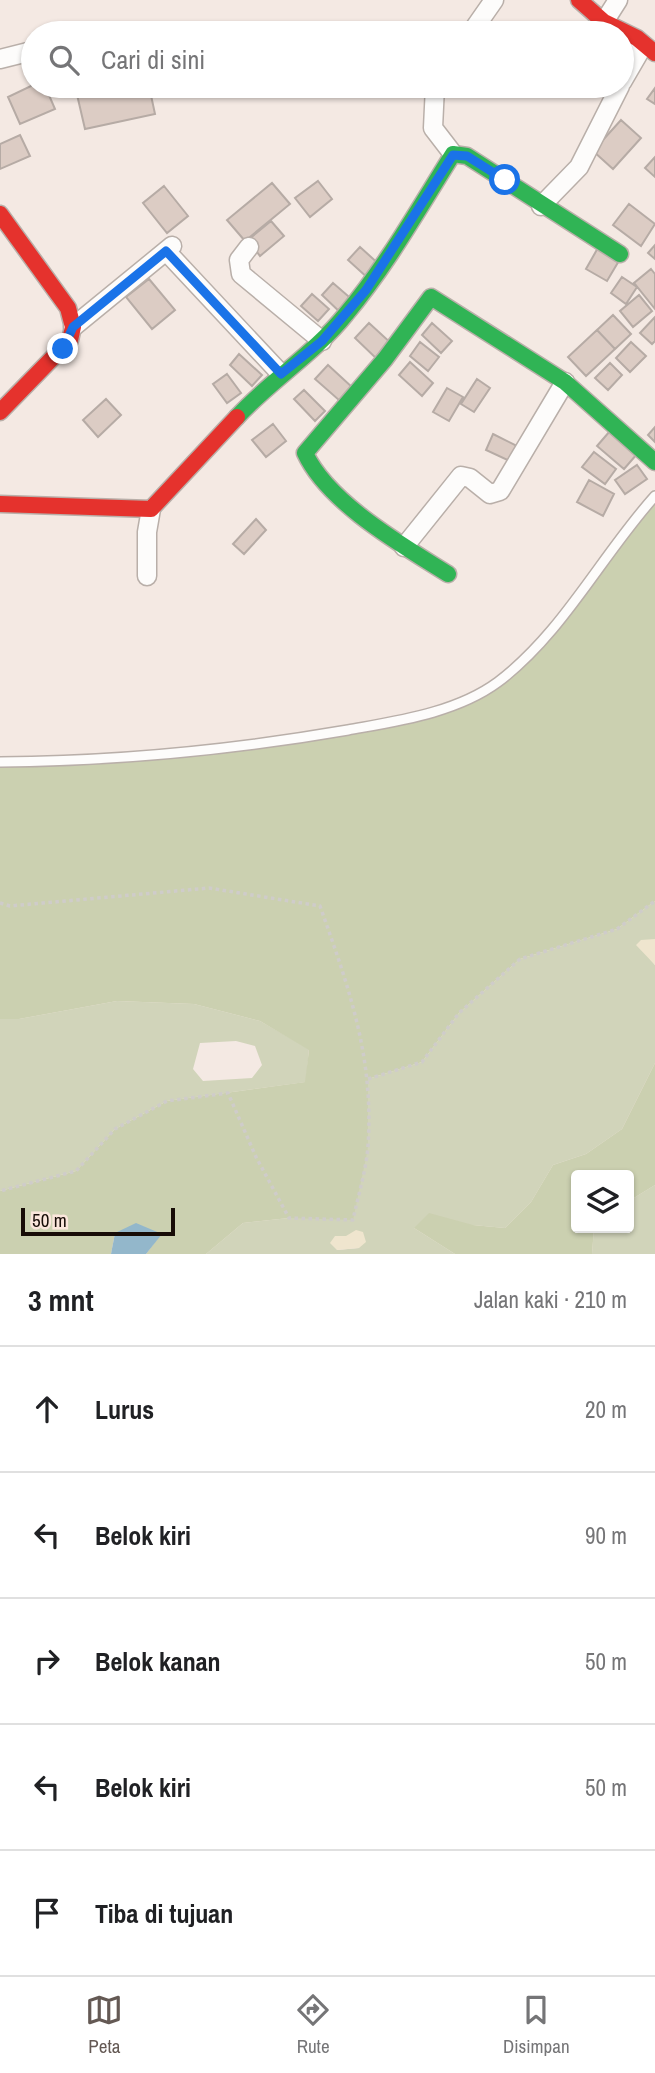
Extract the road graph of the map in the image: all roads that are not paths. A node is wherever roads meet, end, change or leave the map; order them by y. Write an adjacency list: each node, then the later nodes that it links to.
1 (494, 0): 4 (street)
2 (579, 0): 5 (street)
3 (618, 0): 6 (street)
4 (479, 21)
5 (603, 21)
6 (605, 21)
7 (634, 37): 8 (street)
8 (648, 48): 11 (street)
9 (21, 54): 10 (street)
10 (0, 60)
11 (634, 61)
12 (434, 98): 14 (street)
13 (614, 98): 15 (street)
14 (453, 155): 15 (street); 20 (street)
15 (541, 206): 18 (street)
16 (0, 214): 19 (street)
17 (249, 247): 20 (street)
18 (620, 254)
19 (73, 327): 21 (street); 23 (street)
20 (322, 341): 21 (street)
21 (281, 374): 27 (street)
22 (565, 382): 24 (street); 28 (street); 28 (street)
23 (0, 412)
24 (655, 462)
25 (655, 496): 31 (lane)
26 (0, 504): 27 (street)
27 (151, 509): 30 (street)
28 (404, 547): 29 (street)
29 (448, 574)
30 (148, 576)
31 (0, 762)

